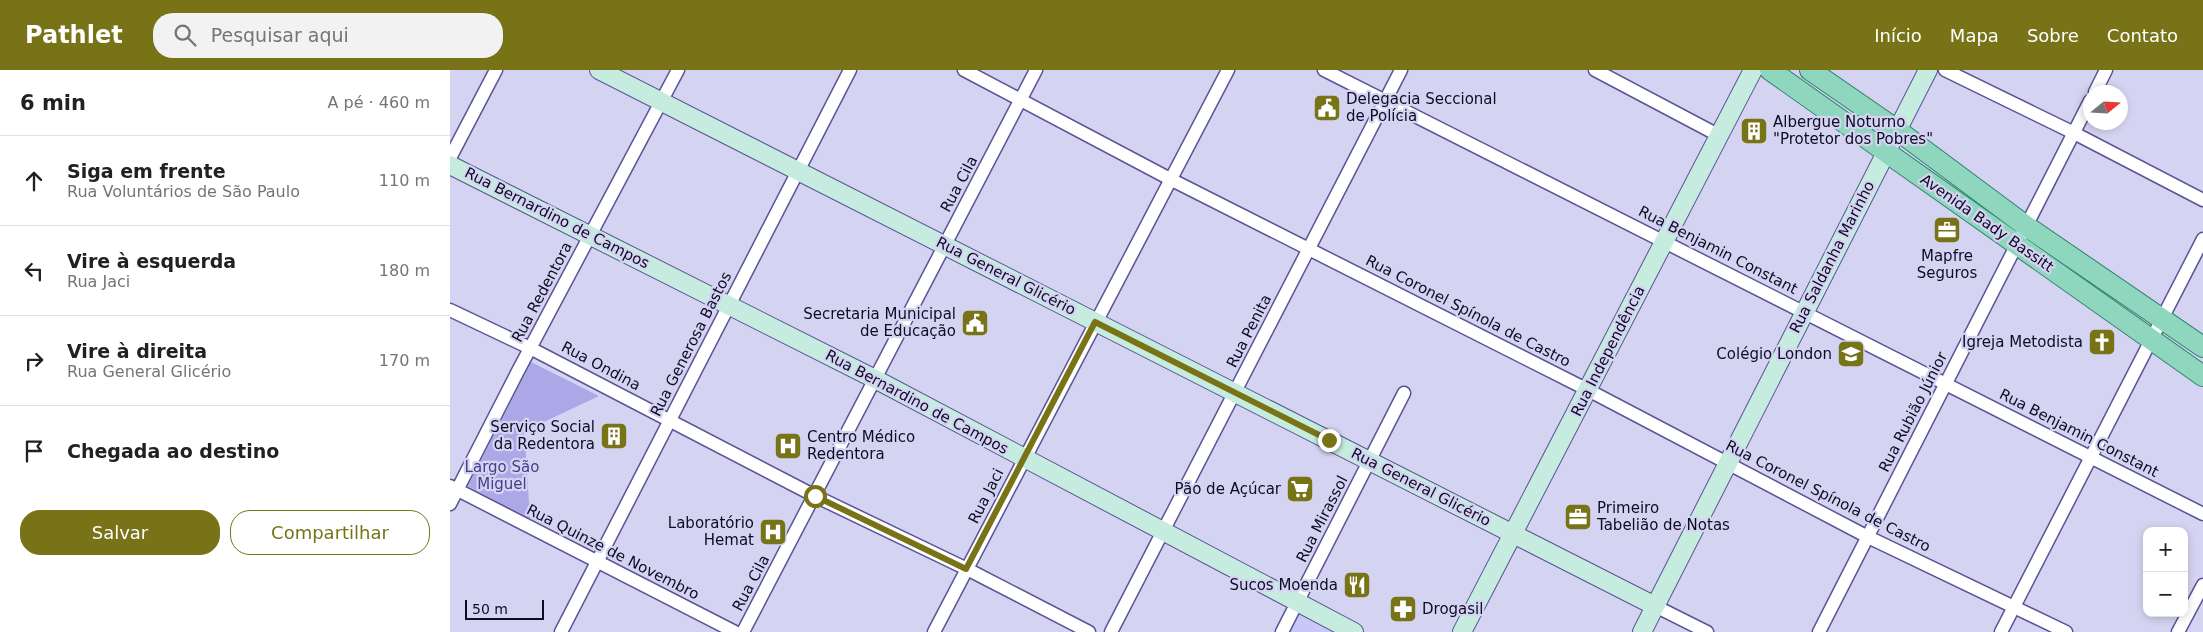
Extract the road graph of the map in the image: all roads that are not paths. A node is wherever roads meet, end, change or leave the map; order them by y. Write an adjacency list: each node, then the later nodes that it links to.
1 (496, 70): 26 (street)
2 (599, 70): 19 (street, Rua General Glicério)
3 (678, 70): 19 (street, Rua Redentora)
4 (850, 70): 28 (street, Rua Generosa Bastos)
5 (964, 70): 18 (street, Rua Coronel Spínola de Castro)
6 (1036, 70): 18 (street, Rua Cila)
7 (1228, 70): 29 (street, Rua Jaci)
8 (1324, 70): 20 (street, Rua Benjamin Constant)
9 (1400, 70): 20 (street, Rua Penita)
10 (1594, 70): 24 (street)
11 (1752, 70): 24 (street, Rua Independência)
12 (1770, 70): 25 (main road, Avenida Bady Bassitt)
13 (1810, 70): 22 (main road, Avenida Bady Bassitt)
14 (1928, 70): 22 (street, Rua Saldanha Marinho)
15 (1945, 70): 23 (street)
16 (2106, 70): 17 (street)
17 (2098, 85)
18 (1021, 100): 29 (street, Rua Coronel Spínola de Castro); 35 (street, Rua Cila)
19 (661, 102): 28 (street, Rua General Glicério); 32 (street, Rua Redentora)
20 (1385, 102): 34 (street, Rua Benjamin Constant); 37 (street, Rua Penita)
21 (2083, 115): 23 (street, Rua Rubião Júnior)
22 (1896, 130): 25 (street, Rua Saldanha Marinho); 31 (main road, Avenida Bady Bassitt)
23 (2074, 133): 30 (street); 31 (street, Rua Rubião Júnior)
24 (1718, 135): 34 (street, Rua Independência)
25 (1885, 152): 36 (main road, Avenida Bady Bassitt); 40 (street, Rua Saldanha Marinho)
26 (450, 158)
27 (450, 165): 32 (street, Rua Bernardino de Campos)
28 (798, 170): 35 (street, Rua General Glicério); 38 (street, Rua Generosa Bastos)
29 (1172, 180): 37 (street, Rua Coronel Spínola de Castro); 42 (street, Rua Jaci)
30 (2203, 200)
31 (2026, 226): 36 (street, Rua Rubião Júnior); 41 (main road, Avenida Bady Bassitt)
32 (592, 235): 38 (street, Rua Bernardino de Campos); 45 (street, Rua Redentora)
33 (2203, 239): 41 (street)
34 (1665, 241): 40 (street, Rua Benjamin Constant); 49 (street, Rua Independência)
35 (945, 245): 42 (street, Rua General Glicério); 47 (street, Rua Cila)
36 (2017, 245): 43 (main road, Avenida Bady Bassitt); 48 (street, Rua Rubião Júnior)
37 (1309, 248): 49 (street, Rua Coronel Spínola de Castro); 50 (street, Rua Penita)
38 (729, 305): 47 (street, Rua Bernardino de Campos); 52 (street, Rua Generosa Bastos)
39 (450, 310): 45 (street, Rua Ondina)
40 (1804, 312): 48 (street, Rua Benjamin Constant); 56 (street, Rua Saldanha Marinho)
41 (2162, 318): 43 (street); 44 (main road, Avenida Bady Bassitt)
42 (1095, 322): 50 (street, Rua General Glicério); 54 (street, Rua Jaci)
43 (2151, 340): 46 (main road, Avenida Bady Bassitt); 53 (street)
44 (2203, 347)
45 (530, 348): 52 (street, Rua Ondina); 57 (street, Rua Redentora)
46 (2203, 376)
47 (875, 379): 54 (street, Rua Bernardino de Campos); 58 (street, Rua Cila)
48 (1946, 383): 53 (street, Rua Benjamin Constant); 63 (street, Rua Rubião Júnior)
49 (1588, 390): 56 (street, Rua Coronel Spínola de Castro); 62 (street, Rua Independência)
50 (1236, 392): 55 (street, Rua General Glicério); 61 (street, Rua Penita)
51 (1404, 393): 55 (street, Rua Mirassol)
52 (670, 420): 58 (street, Rua Ondina); 64 (street, Rua Generosa Bastos)
53 (2091, 457): 60 (street, Rua Benjamin Constant); 69 (street)
54 (1024, 458): 61 (street, Rua Bernardino de Campos); 65 (street, Rua Jaci)
55 (1369, 460): 62 (street, Rua General Glicério); 67 (street, Rua Mirassol)
56 (1728, 463): 63 (street, Rua Coronel Spínola de Castro); 68 (street, Rua Saldanha Marinho)
57 (454, 488): 59 (street, Rua Redentora); 64 (street, Rua Quinze de Novembro)
58 (815, 496): 65 (street, Rua Ondina); 72 (street, Rua Cila)
59 (450, 504)
60 (2203, 514)
61 (1164, 533): 67 (street, Rua Bernardino de Campos); 75 (street, Rua Penita)
62 (1513, 534): 68 (street, Rua General Glicério); 78 (street, Rua Independência)
63 (1868, 537): 69 (street, Rua Coronel Spínola de Castro); 81 (street, Rua Rubião Júnior)
64 (596, 562): 70 (street, Rua Generosa Bastos); 71 (street, Rua Quinze de Novembro)
65 (966, 569): 73 (street, Rua Jaci); 74 (street, Rua Ondina)
66 (2203, 585): 84 (street)
67 (1297, 603): 76 (street, Rua Mirassol); 77 (street, Rua Bernardino de Campos)
68 (1655, 606): 79 (street, Rua Saldanha Marinho); 80 (street, Rua General Glicério)
69 (2015, 606): 82 (street); 83 (street, Rua Coronel Spínola de Castro)
70 (561, 632)
71 (736, 632)
72 (743, 632)
73 (934, 632)
74 (1090, 632)
75 (1111, 632)
76 (1282, 632)
77 (1354, 632)
78 (1462, 632)
79 (1642, 632)
80 (1707, 632)
81 (1819, 632)
82 (2001, 632)
83 (2066, 632)
84 (2178, 632)

